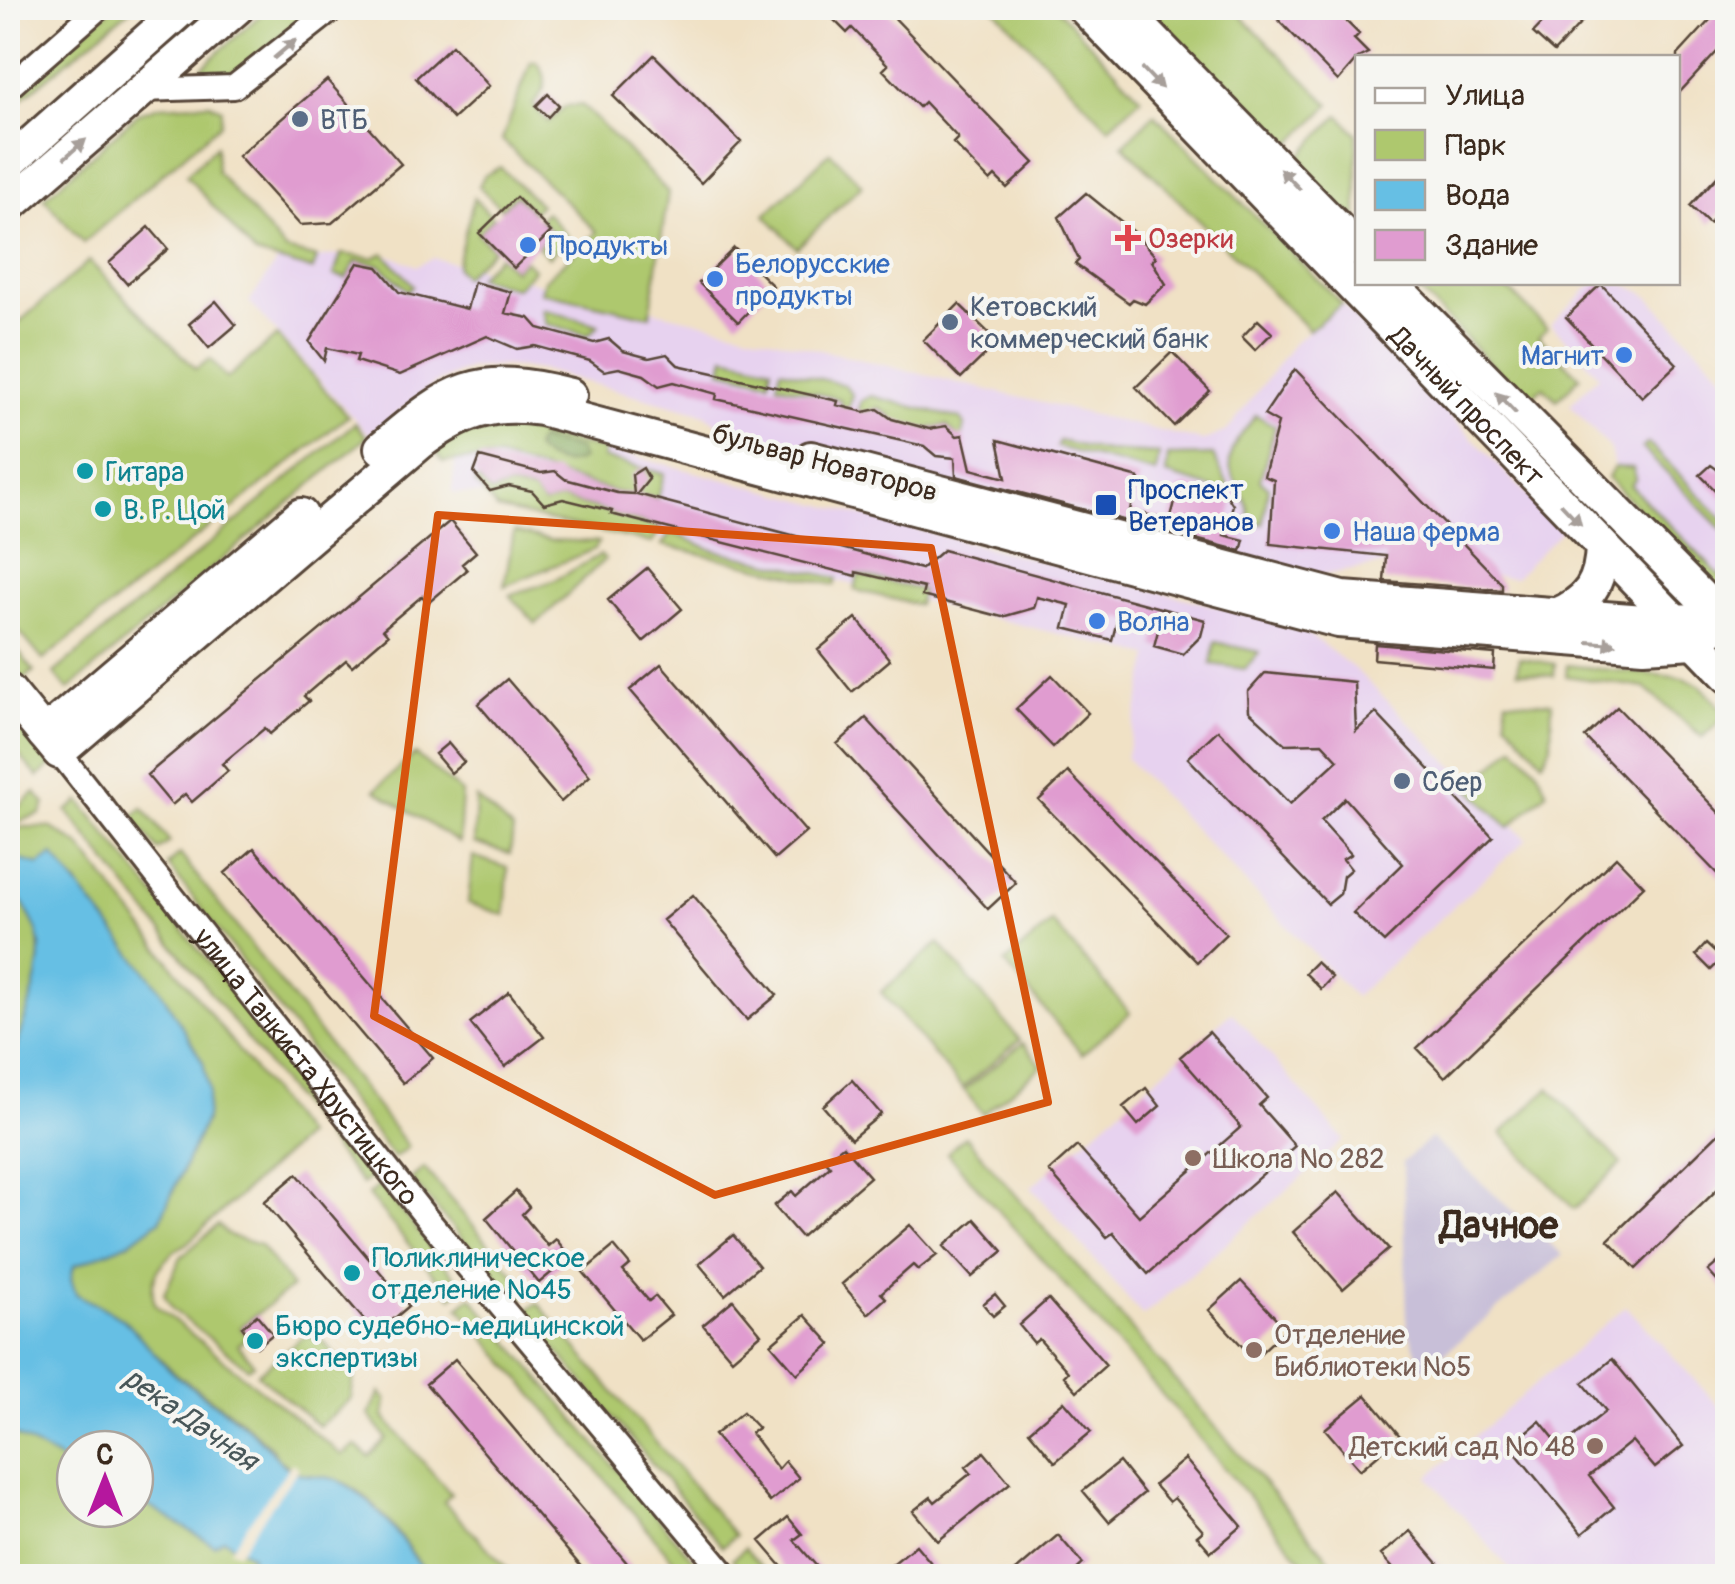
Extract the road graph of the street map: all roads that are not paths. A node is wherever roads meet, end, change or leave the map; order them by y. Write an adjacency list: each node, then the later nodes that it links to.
1 (99, 8): 7 (street)
2 (183, 8): 9 (street)
3 (236, 8): 8 (street)
4 (334, 8): 8 (street, one-way to 4)
5 (1084, 8): 13 (street, Дачный проспект, one-way to 13)
6 (1122, 8): 11 (street, one-way to 6)
7 (8, 88)
8 (142, 90): 10 (street, one-way to 8)
9 (8, 164)
10 (8, 208)
11 (1355, 246)
12 (1393, 285): 15 (street, Дачный проспект, one-way to 12)
13 (1602, 546): 14 (street); 16 (street, Дачный проспект)
14 (1556, 615): 16 (street, бульвар Новаторов); 19 (street, бульвар Новаторов)
15 (1726, 621): 16 (street)
16 (1684, 631): 17 (street, Дачный проспект); 19 (street, бульвар Новаторов, one-way to 16)
17 (1728, 676)
18 (8, 690): 19 (street, улица Танкиста Хрустицкого)
19 (52, 743): 20 (street, улица Танкиста Хрустицкого)
20 (727, 1576)

